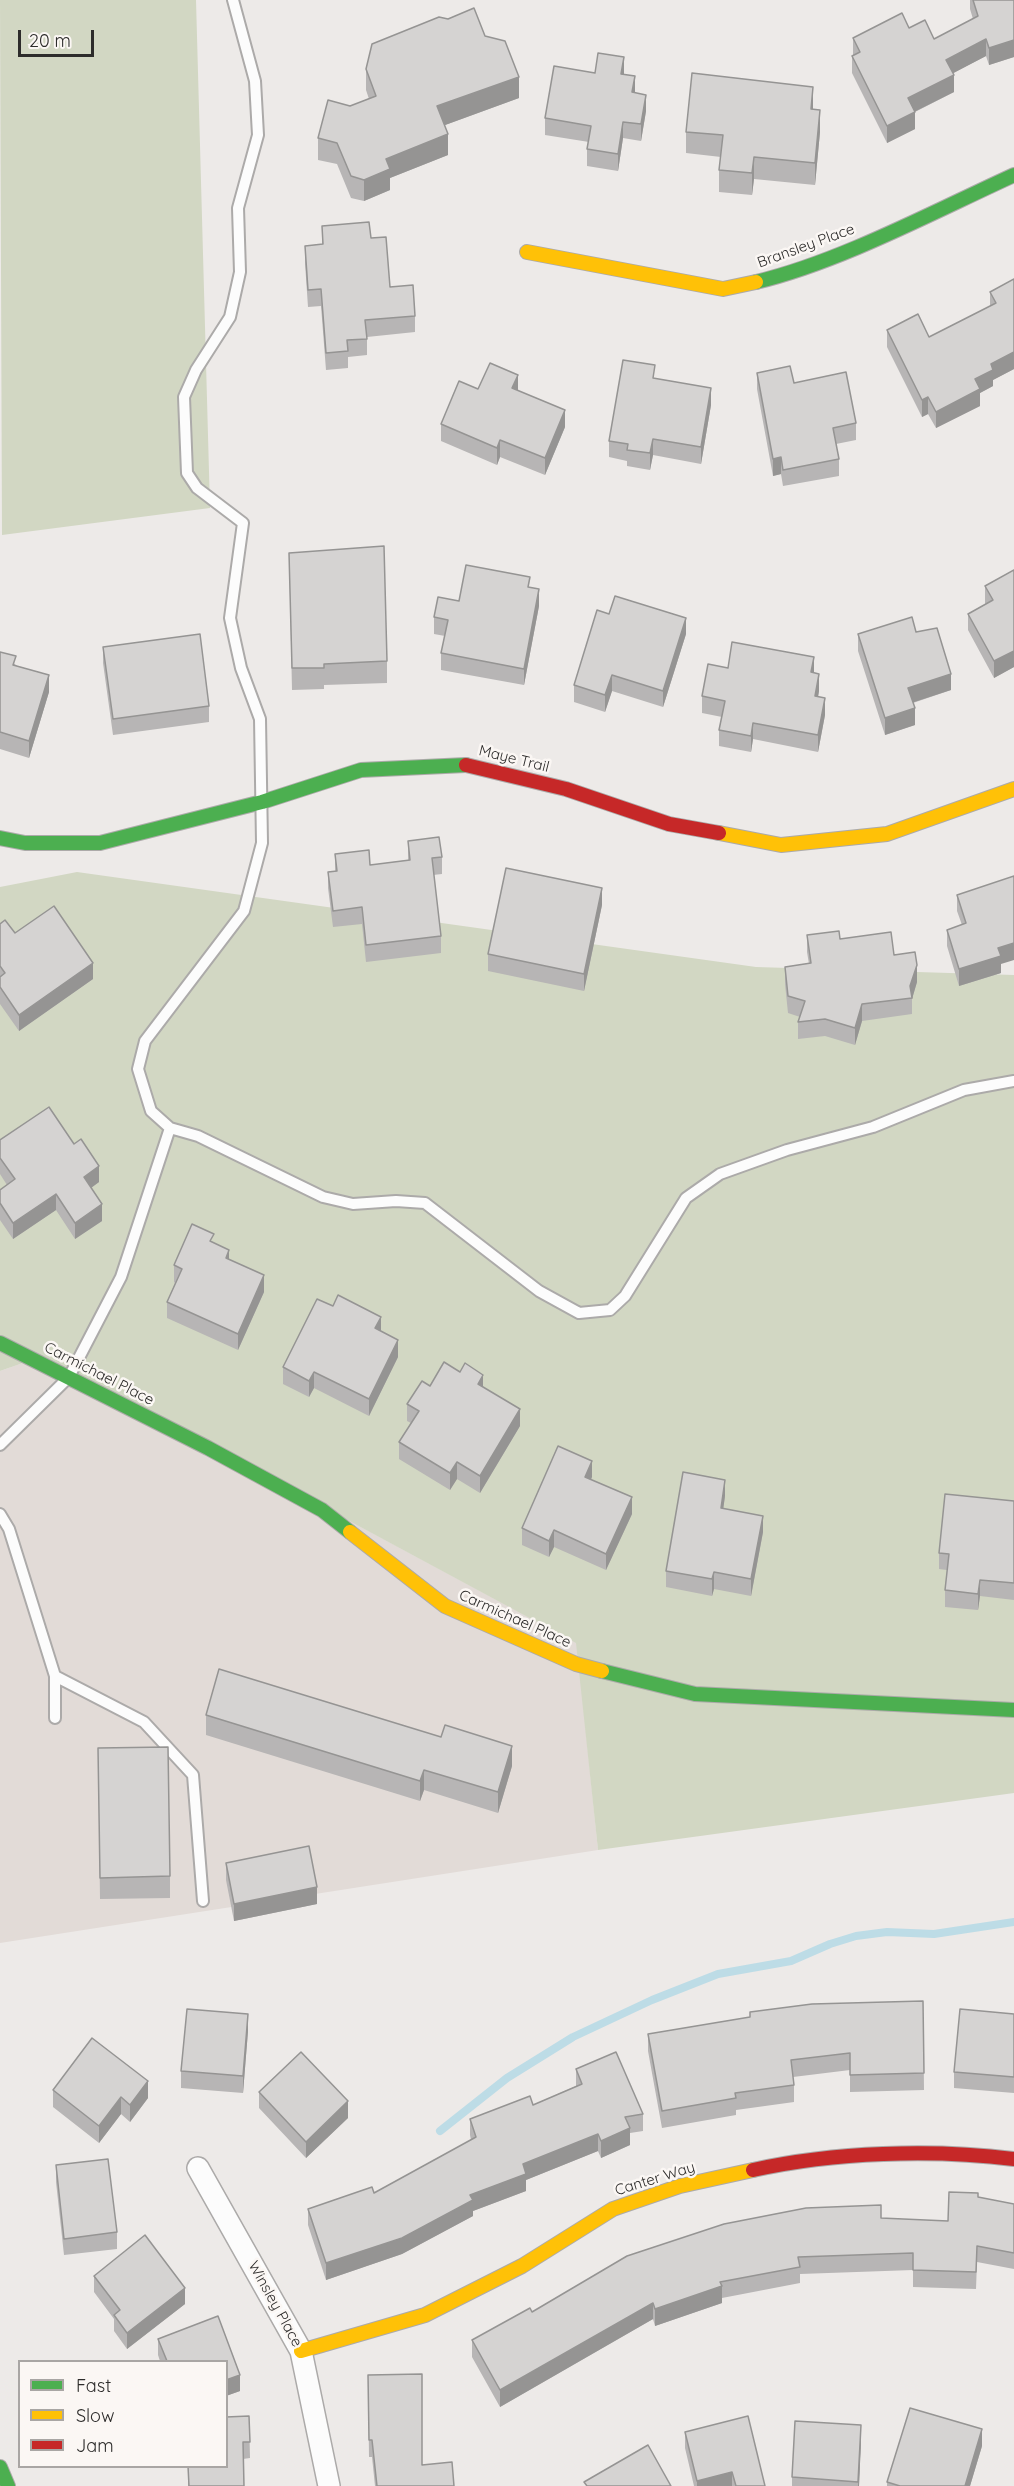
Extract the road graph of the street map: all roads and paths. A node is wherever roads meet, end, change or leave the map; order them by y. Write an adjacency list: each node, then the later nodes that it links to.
1 (233, 0): 5 (lane)
2 (1014, 175): 3 (street, Bransley Place)
3 (527, 252)
4 (1014, 789): 5 (street, Maye Trail)
5 (262, 802): 6 (street, Maye Trail); 8 (lane)
6 (0, 838)
7 (1014, 1081): 8 (lane)
8 (170, 1128): 10 (lane)
9 (0, 1343): 10 (street, Carmichael Place)
10 (69, 1377): 11 (lane); 14 (street, Carmichael Place)
11 (0, 1445)
12 (0, 1514): 13 (lane)
13 (55, 1676): 15 (lane); 16 (lane)
14 (1014, 1710)
15 (55, 1718)
16 (203, 1901)
17 (1014, 2159): 19 (street, Canter Way)
18 (198, 2168): 19 (street, Winsley Place)
19 (301, 2351): 22 (street, Winsley Place)
20 (0, 2467): 21 (street)
21 (8, 2486)
22 (329, 2486)

